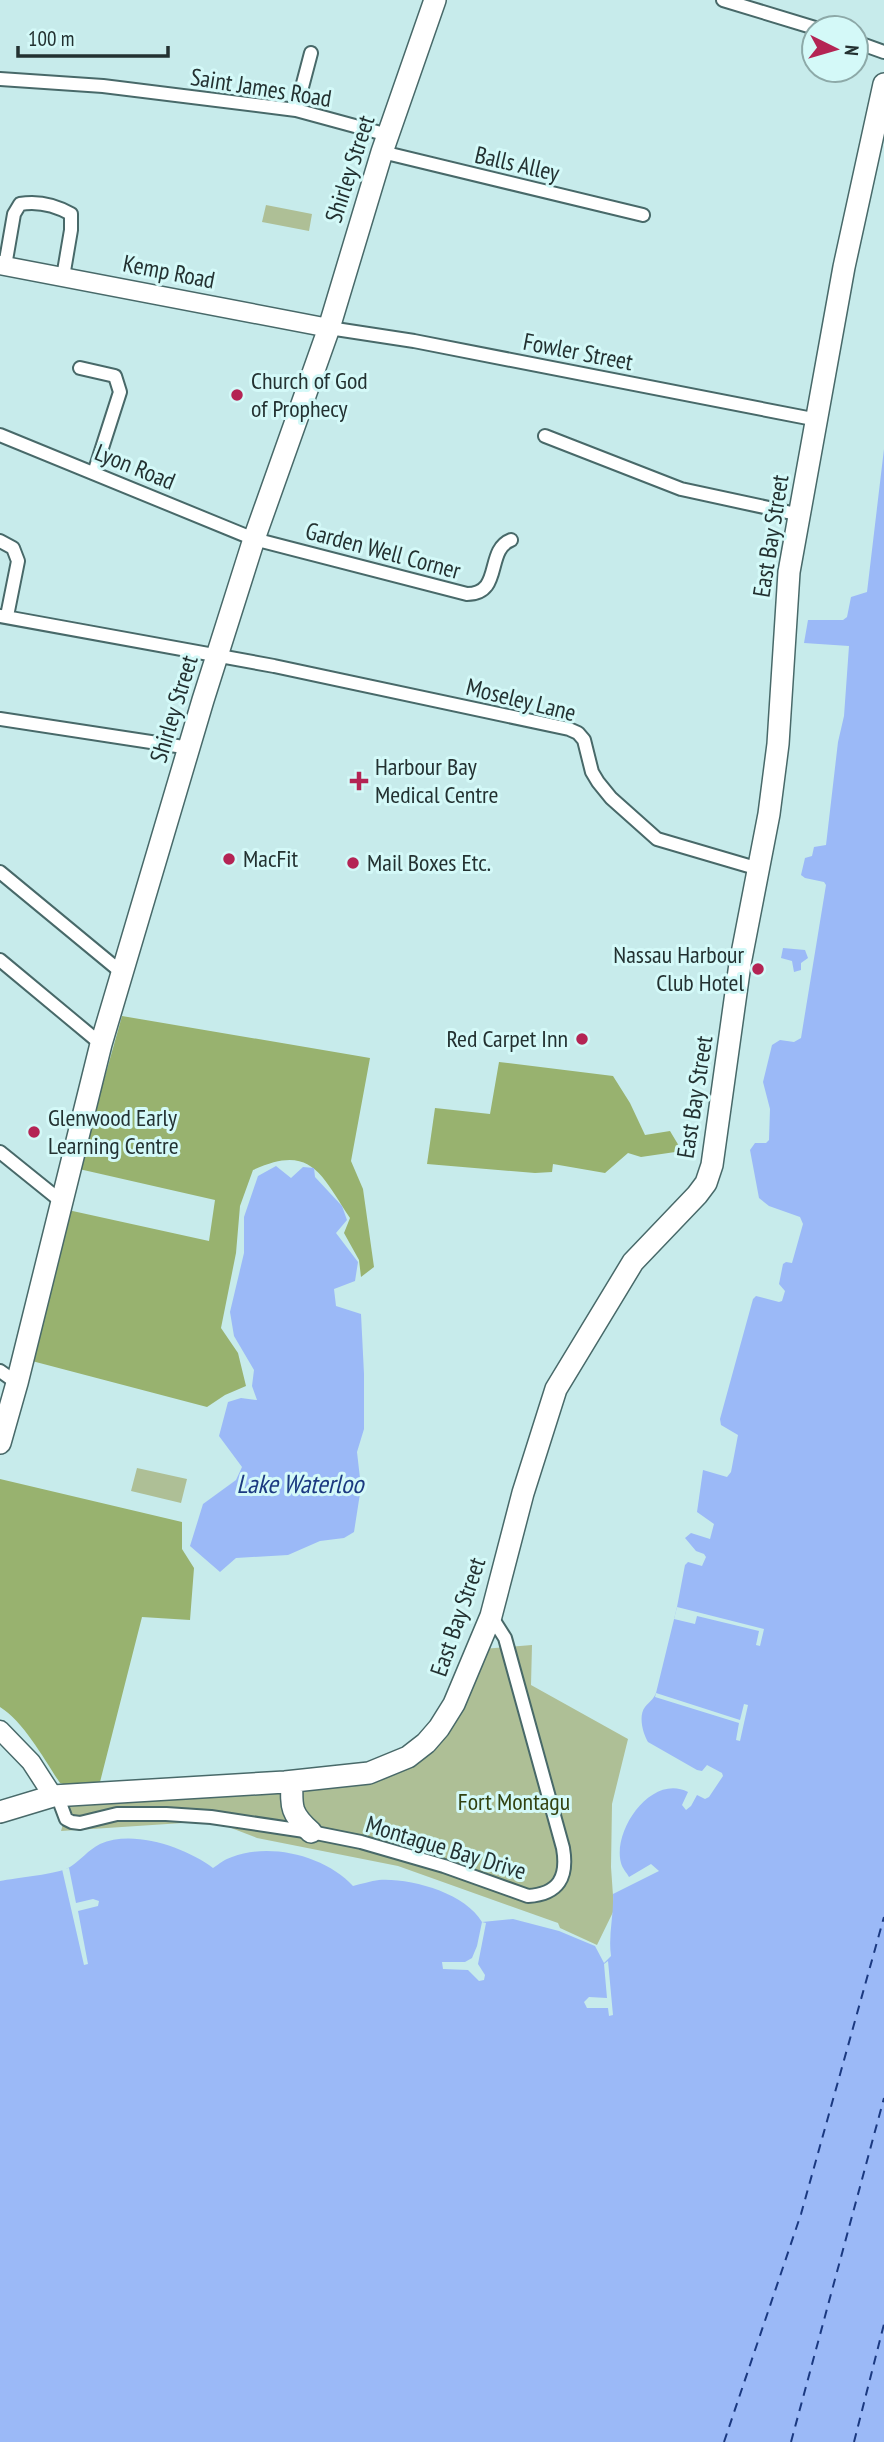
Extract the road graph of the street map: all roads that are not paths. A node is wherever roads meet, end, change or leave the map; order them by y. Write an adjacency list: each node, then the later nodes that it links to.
1 (723, 0): 3 (street)
2 (432, 1): 8 (highway, Shirley Street)
3 (800, 24)
4 (311, 53): 7 (street)
5 (0, 79): 7 (street, Saint James Road)
6 (884, 84): 14 (highway, East Bay Street)
7 (296, 110): 8 (street, Saint James Road)
8 (385, 143): 9 (street, Balls Alley); 12 (highway, Shirley Street)
9 (643, 215)
10 (2, 265): 11 (street, Kemp Road); 11 (street)
11 (63, 277): 12 (street, Kemp Road)
12 (328, 328): 14 (street, Fowler Street); 19 (highway, Shirley Street)
13 (80, 368): 17 (street)
14 (818, 420): 18 (highway, East Bay Street)
15 (0, 435): 17 (street, Lyon Road)
16 (545, 436): 18 (street)
17 (94, 473): 19 (street, Lyon Road)
18 (801, 515): 26 (highway, East Bay Street)
19 (254, 539): 20 (street, Garden Well Corner); 23 (highway, Shirley Street)
20 (511, 540)
21 (0, 541): 22 (street)
22 (4, 616): 23 (street, Moseley Lane)
23 (217, 657): 25 (highway, Shirley Street); 26 (street, Moseley Lane)
24 (0, 719): 25 (street)
25 (190, 748): 29 (highway, Shirley Street)
26 (759, 869): 35 (highway, East Bay Street)
27 (0, 872): 29 (street)
28 (0, 960): 30 (street)
29 (121, 972): 30 (highway, Shirley Street)
30 (101, 1044): 32 (highway, Shirley Street)
31 (0, 1152): 32 (street)
32 (62, 1202): 33 (highway, Shirley Street)
33 (9, 1377): 34 (highway, Shirley Street)
34 (0, 1443)
35 (491, 1616): 37 (highway, East Bay Street); 40 (street, Montague Bay Drive)
36 (0, 1730): 38 (street)
37 (292, 1782): 38 (highway, East Bay Street); 40 (highway)
38 (52, 1796): 39 (highway, East Bay Street); 40 (street, Montague Bay Drive)
39 (0, 1812)
40 (311, 1832)

